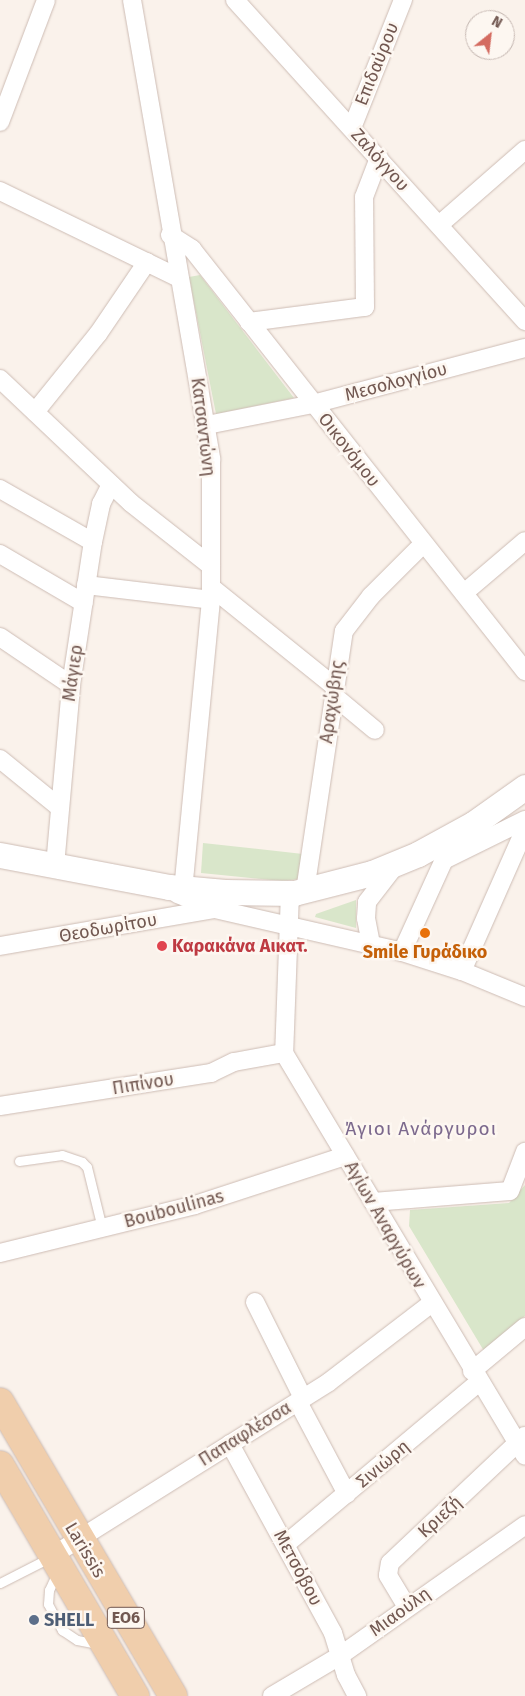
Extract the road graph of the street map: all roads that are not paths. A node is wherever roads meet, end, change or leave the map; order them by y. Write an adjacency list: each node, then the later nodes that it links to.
1 (46, 0): 5 (street)
2 (132, 0): 11 (street, Κατσαντώνη)
3 (403, 0): 6 (street, Επιδαύρου)
4 (242, 3): 6 (street, Ζαλόγγου)
5 (0, 122)
6 (352, 128): 8 (street, Ζαλόγγου)
7 (525, 150): 10 (street)
8 (379, 158): 10 (street, Ζαλόγγου); 15 (street)
9 (0, 191): 12 (street)
10 (439, 225): 14 (street, Ζαλόγγου)
11 (170, 235): 13 (street, Κατσαντώνη); 15 (street, Οικονόμου)
12 (147, 262): 13 (street); 19 (street)
13 (177, 277): 20 (street, Κατσαντώνη)
14 (525, 321)
15 (249, 322): 18 (street, Οικονόμου)
16 (525, 348): 18 (street, Μεσολογγίου)
17 (0, 379): 19 (street)
18 (313, 404): 20 (street, Μεσολογγίου); 25 (street, Οικονόμου)
19 (35, 412): 21 (street)
20 (207, 424): 27 (street, Κατσαντώνη)
21 (111, 484): 24 (street, Μάγιερ); 27 (street)
22 (0, 489): 24 (street)
23 (525, 541): 29 (street)
24 (93, 542): 28 (street, Μάγιερ)
25 (423, 544): 29 (street, Οικονόμου); 35 (street, Αραχώβης)
26 (0, 554): 31 (street)
27 (211, 566): 30 (street, Κατσαντώνη)
28 (86, 585): 30 (street); 31 (street, Μάγιερ)
29 (464, 593): 33 (street, Οικονόμου)
30 (211, 594): 35 (street); 46 (street, Κατσαντώνη)
31 (84, 603): 34 (street, Μάγιερ)
32 (0, 638): 34 (street)
33 (525, 671)
34 (71, 684): 39 (street, Μάγιερ)
35 (334, 691): 36 (street); 47 (street, Αραχώβης)
36 (374, 730)
37 (0, 760): 39 (street)
38 (525, 787): 43 (street)
39 (60, 807): 44 (street, Μάγιερ)
40 (525, 820): 52 (street)
41 (525, 829): 53 (street)
42 (0, 855): 44 (street)
43 (398, 863): 47 (street); 50 (street)
44 (55, 866): 45 (street)
45 (154, 885): 46 (street); 48 (street)
46 (183, 889): 47 (street)
47 (297, 892): 49 (street)
48 (215, 910): 49 (street); 51 (street, Θεοδωρίτου)
49 (288, 925): 50 (street); 55 (street)
50 (371, 944): 52 (street)
51 (0, 946)
52 (402, 952): 53 (street)
53 (462, 971): 54 (street)
54 (524, 993)
55 (284, 1053): 56 (street, Πιπίνου); 58 (street, Αγίων Αναργύρων)
56 (0, 1106)
57 (525, 1152): 60 (street)
58 (345, 1156): 61 (street, Αγίων Αναργύρων); 62 (street, Bouboulinas)
59 (19, 1161): 62 (lane)
60 (516, 1184): 61 (street)
61 (373, 1202): 65 (street, Αγίων Αναργύρων)
62 (102, 1228): 63 (street, Bouboulinas)
63 (0, 1252)
64 (255, 1302): 68 (street)
65 (432, 1303): 67 (street, Αγίων Αναργύρων); 68 (street, Παπαφλέσσα)
66 (525, 1326): 67 (street, Σινιώρη)
67 (476, 1377): 71 (street, Αγίων Αναργύρων); 73 (street, Σινιώρη)
68 (300, 1400): 70 (street, Παπαφλέσσα); 73 (street)
69 (0, 1402): 75 (main road, Larissis / ΕΟ6)
70 (230, 1444): 75 (street, Παπαφλέσσα); 76 (street, Μετσόβου)
71 (523, 1445): 79 (street, Κριεζή)
72 (0, 1465): 77 (main road, Larissis / ΕΟ6)
73 (347, 1494): 76 (street, Σινιώρη)
74 (525, 1525): 79 (street, Μιαούλη)
75 (78, 1539): 77 (street, Παπαφλέσσα); 82 (main road, Larissis / ΕΟ6)
76 (286, 1544): 80 (street, Μετσόβου)
77 (56, 1562): 78 (lane); 81 (main road, Larissis / ΕΟ6)
78 (0, 1584)
79 (407, 1607): 80 (street, Μιαούλη)
80 (341, 1655): 83 (street, Μιαούλη); 84 (street, Μετσόβου)
81 (134, 1696)
82 (173, 1696)
83 (272, 1696)
84 (357, 1696)

